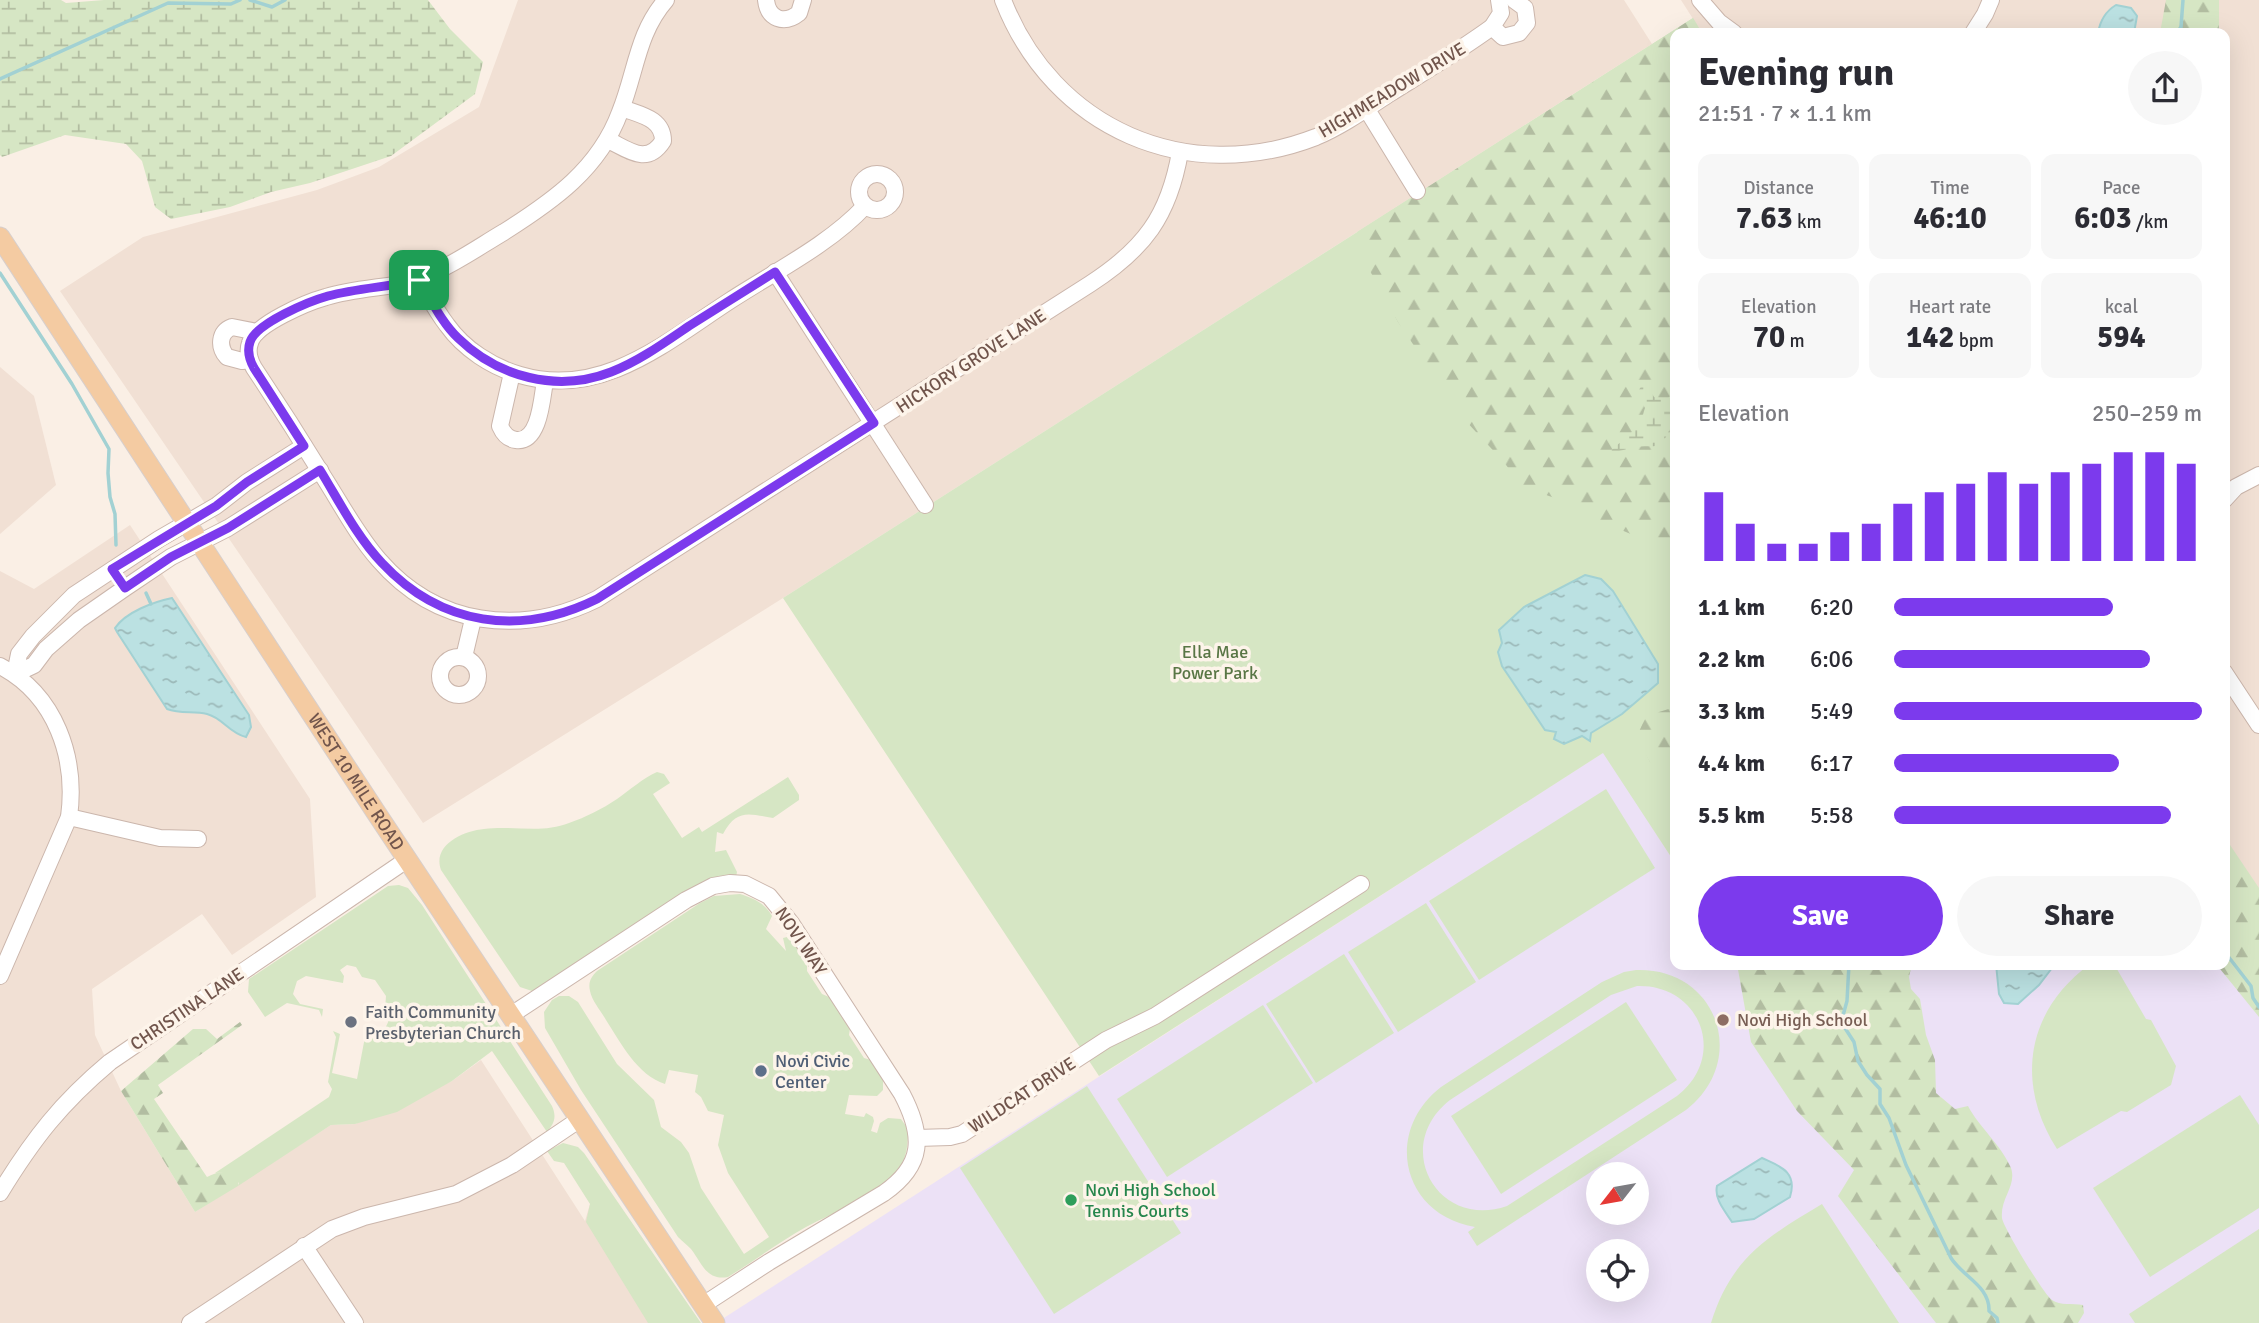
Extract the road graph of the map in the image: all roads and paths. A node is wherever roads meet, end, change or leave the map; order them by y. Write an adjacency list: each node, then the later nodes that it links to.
1 (666, 0): 11 (street)
2 (766, 0): 3 (street)
3 (803, 0)
4 (1003, 0): 14 (street, HIGHMEADOW DRIVE)
5 (1700, 0): 9 (street)
6 (1991, 0): 10 (street)
7 (1505, 3): 8 (street, HIGHMEADOW DRIVE); 8 (street)
8 (1492, 27): 12 (street, HIGHMEADOW DRIVE)
9 (1726, 28)
10 (1976, 28)
11 (622, 108): 13 (street); 13 (street)
12 (1366, 108): 14 (street, HIGHMEADOW DRIVE); 15 (street)
13 (608, 140): 19 (street)
14 (1180, 152): 24 (street, HICKORY GROVE LANE)
15 (1417, 191)
16 (865, 206): 18 (street)
17 (0, 237): 32 (main road, WEST 10 MILE ROAD)
18 (775, 272): 23 (street); 24 (street)
19 (419, 280): 20 (street); 22 (street)
20 (253, 338): 21 (street, HICKORY GROVE LANE); 21 (street)
21 (250, 360): 25 (street, HICKORY GROVE LANE)
22 (512, 373): 23 (street); 23 (street)
23 (545, 381)
24 (874, 423): 30 (street); 36 (street, HICKORY GROVE LANE)
25 (304, 446): 26 (street, HICKORY GROVE LANE); 28 (street)
26 (320, 470): 31 (street); 36 (street, HICKORY GROVE LANE)
27 (2259, 475): 29 (street)
28 (247, 482): 31 (street); 32 (street)
29 (2230, 494)
30 (925, 505)
31 (262, 506): 33 (street)
32 (187, 523): 33 (main road, WEST 10 MILE ROAD); 34 (street)
33 (199, 543): 35 (street); 44 (main road, WEST 10 MILE ROAD)
34 (112, 569): 35 (street); 39 (street)
35 (125, 588): 39 (street)
36 (473, 619): 37 (street)
37 (464, 657)
38 (0, 666): 39 (street)
39 (15, 674): 42 (street)
40 (2230, 681): 41 (street)
41 (2259, 725)
42 (69, 817): 43 (street); 46 (street)
43 (198, 839)
44 (408, 859): 47 (main road, WEST 10 MILE ROAD); 50 (street, CHRISTINA LANE)
45 (1361, 884): 49 (street, WILDCAT DRIVE)
46 (0, 976)
47 (511, 1015): 48 (main road, WEST 10 MILE ROAD); 49 (street, NOVI WAY)
48 (580, 1119): 51 (street); 52 (main road, WEST 10 MILE ROAD)
49 (917, 1138): 52 (street)
50 (0, 1194)
51 (304, 1246): 53 (street); 54 (street)
52 (703, 1306): 55 (main road, WEST 10 MILE ROAD)
53 (190, 1323)
54 (355, 1323)
55 (715, 1323)

